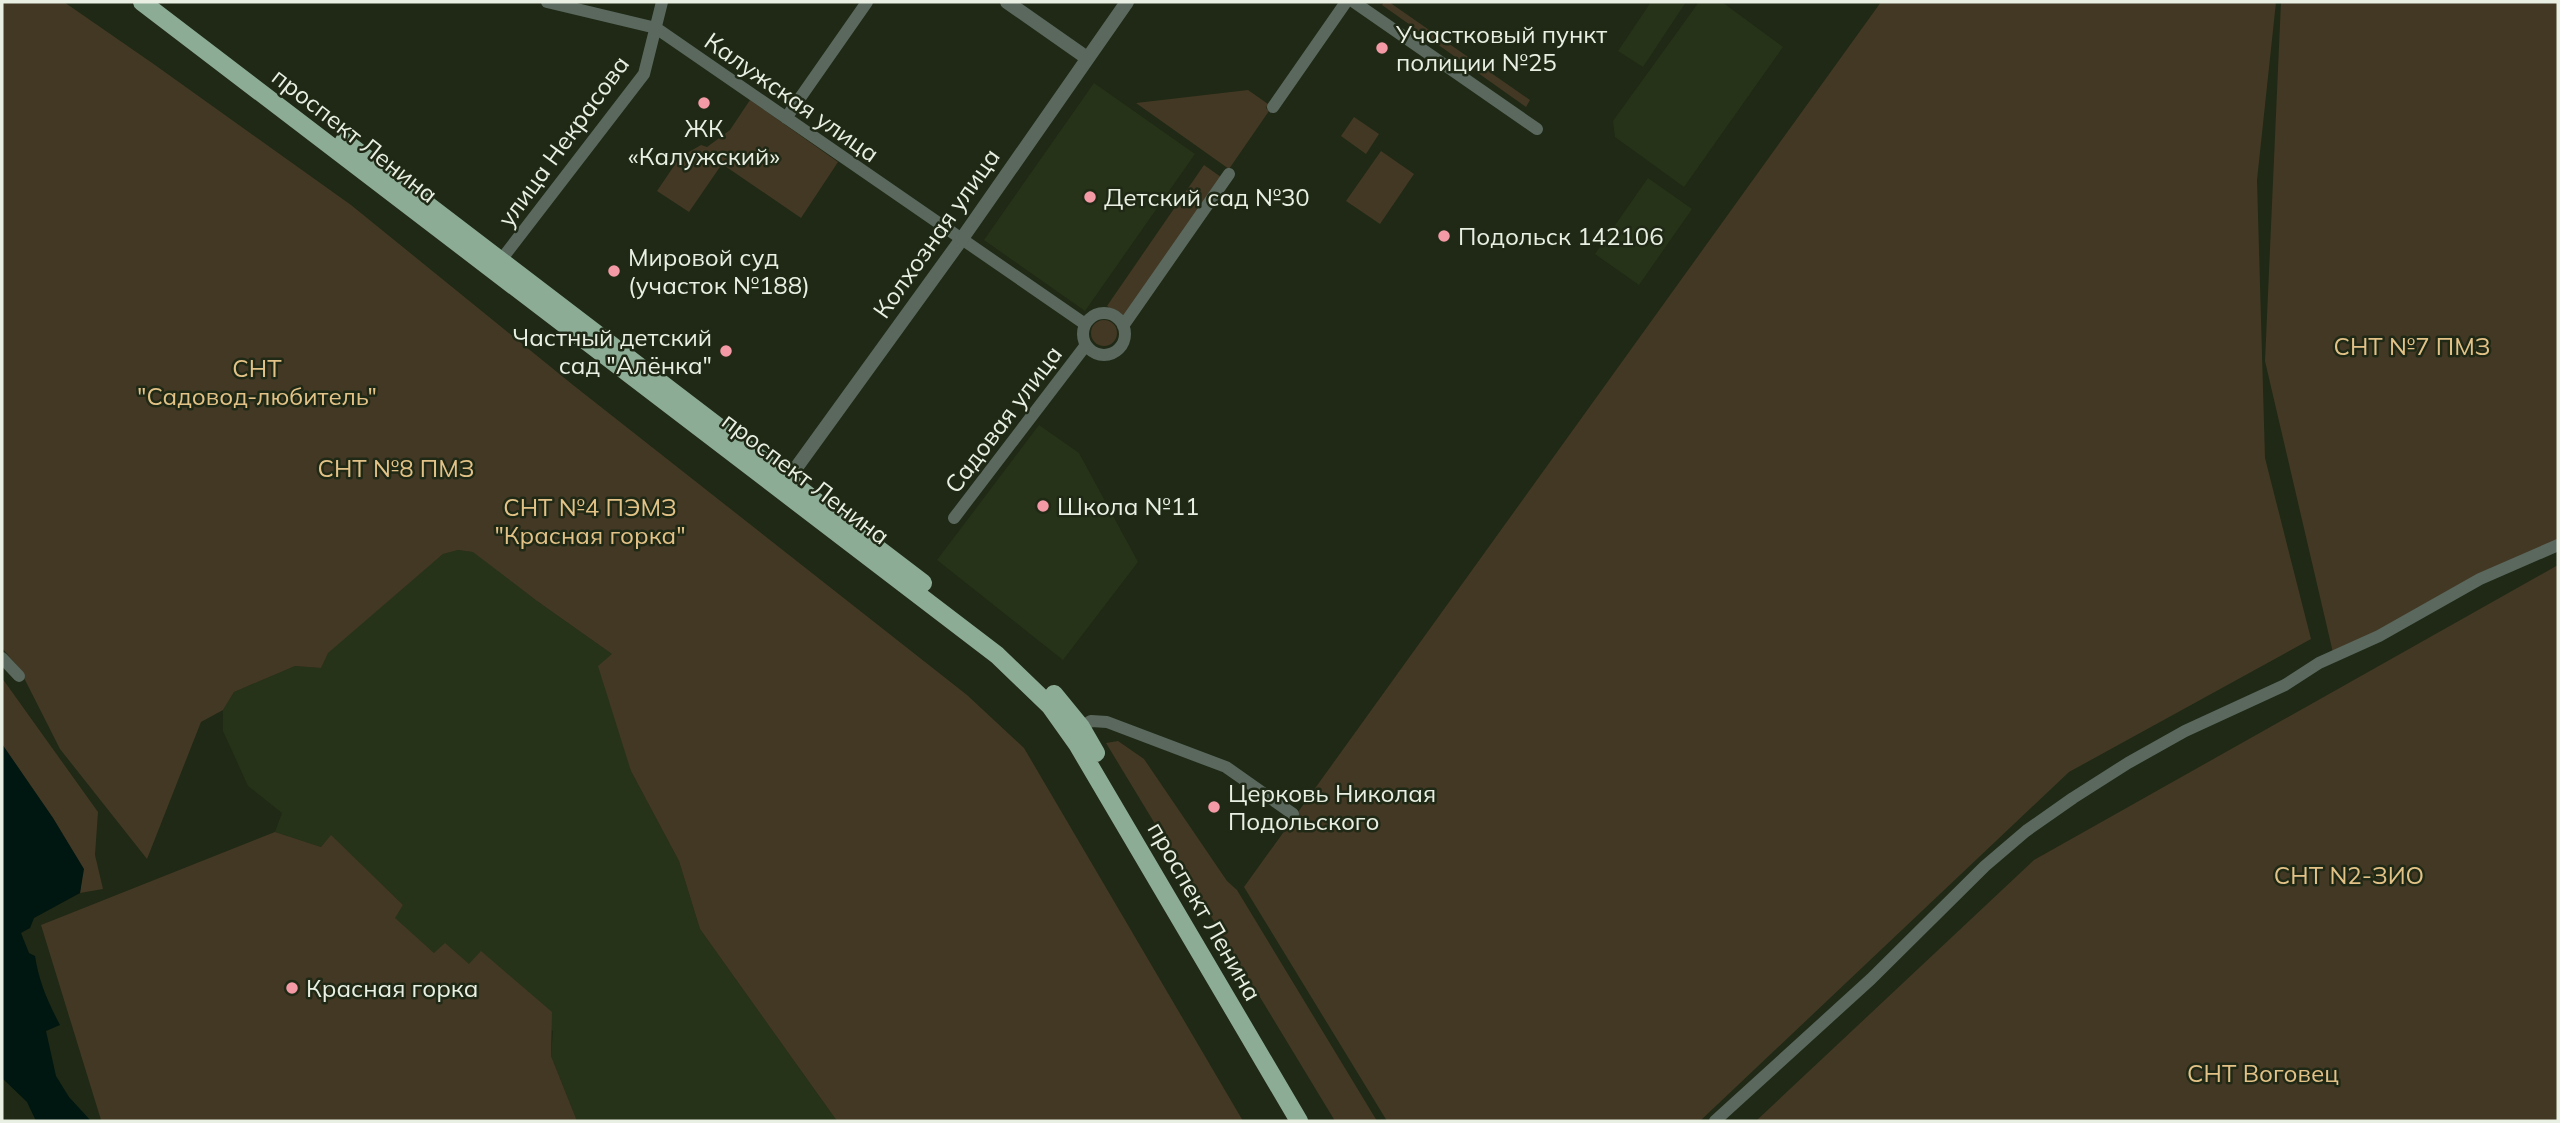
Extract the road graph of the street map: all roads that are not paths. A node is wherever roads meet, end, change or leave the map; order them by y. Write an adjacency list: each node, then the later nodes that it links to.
1 (142, 2): 21 (main road, проспект Ленина)
2 (161, 2): 17 (main road, проспект Ленина)
3 (547, 2): 10 (street, Калужская улица)
4 (662, 2): 10 (street, улица Некрасова)
5 (867, 2): 13 (street)
6 (1007, 2): 11 (street)
7 (1127, 2): 11 (street, Колхозная улица)
8 (1346, 2): 12 (street)
9 (1354, 2): 14 (street)
10 (656, 28): 13 (street, Калужская улица); 17 (street, улица Некрасова)
11 (1087, 58): 16 (street, Колхозная улица)
12 (1273, 107)
13 (786, 118): 16 (street, Калужская улица)
14 (1537, 129)
15 (1229, 174): 19 (street)
16 (961, 240): 18 (street, Калужская улица); 21 (street, Колхозная улица)
17 (501, 260): 21 (main road, проспект Ленина)
18 (1085, 324): 19 (street); 20 (street)
19 (1123, 326): 20 (street)
20 (1086, 345): 22 (street, Садовая улица)
21 (784, 484): 26 (main road, проспект Ленина); 28 (main road, проспект Ленина)
22 (954, 518)
23 (2558, 545): 30 (street)
24 (2, 659): 25 (street)
25 (19, 676)
26 (1081, 727): 27 (street); 29 (main road, проспект Ленина)
27 (1293, 814)
28 (1299, 1121)
29 (1312, 1121)
30 (1715, 1121)

